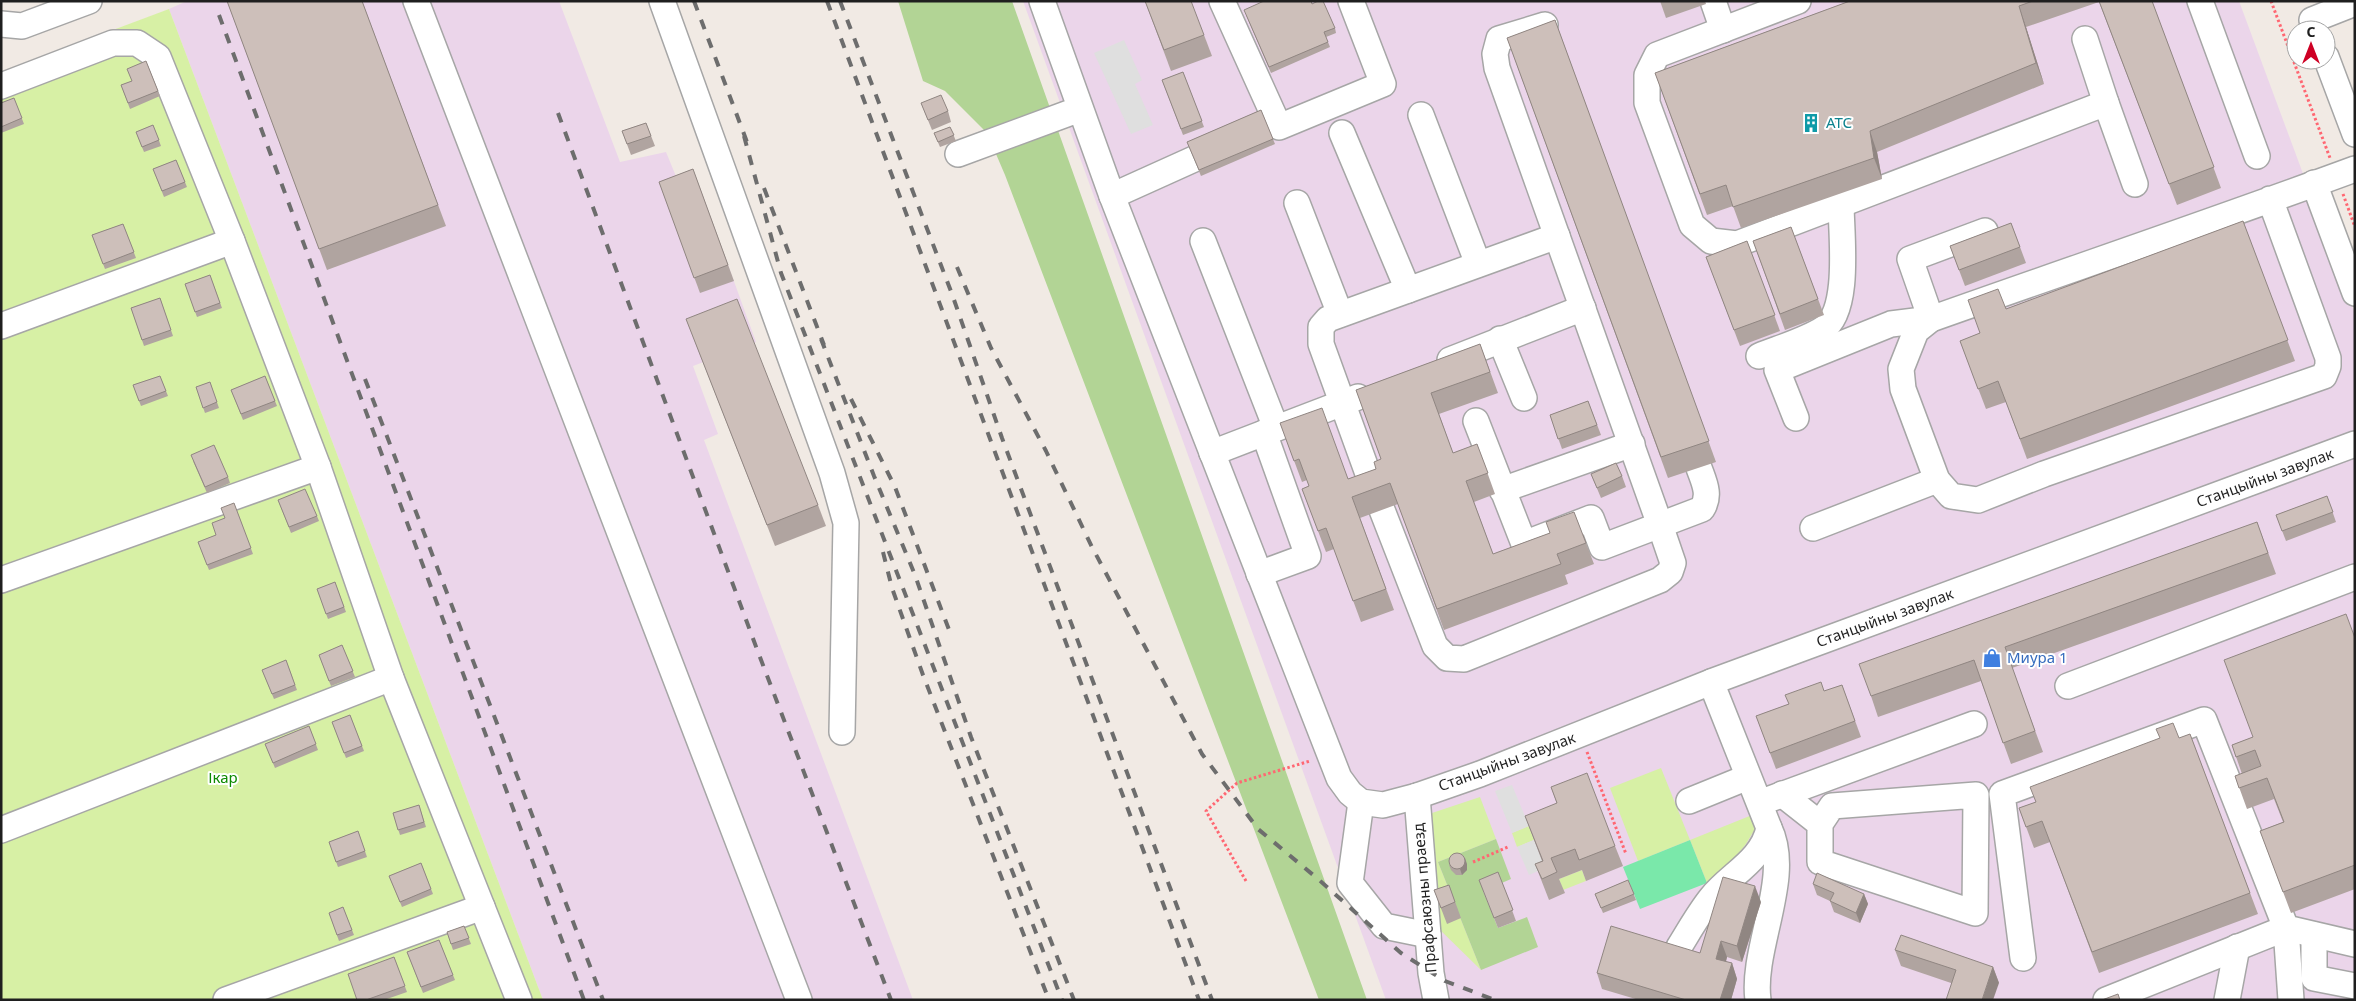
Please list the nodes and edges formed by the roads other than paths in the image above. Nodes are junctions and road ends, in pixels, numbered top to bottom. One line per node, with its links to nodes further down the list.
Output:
1 (50, 1): 13 (street)
2 (89, 1): 13 (street)
3 (416, 1): 90 (street)
4 (662, 1): 69 (street)
5 (1042, 1): 20 (street)
6 (1222, 1): 7 (street)
7 (1352, 1)
8 (1713, 1): 15 (street)
9 (1798, 1): 15 (street)
10 (2200, 1): 25 (street)
11 (2355, 3): 12 (street)
12 (2311, 17)
13 (1, 22)
14 (1545, 25): 34 (street)
15 (1723, 30): 32 (street)
16 (2085, 39): 19 (street)
17 (2331, 70): 23 (street)
18 (1, 86): 35 (street)
19 (2106, 103): 28 (street); 32 (street)
20 (1080, 110): 24 (street); 29 (street)
21 (1422, 115): 37 (street)
22 (1342, 133): 38 (street)
23 (2355, 134)
24 (958, 154)
25 (2257, 156)
26 (1194, 160): 29 (street)
27 (2335, 176): 30 (street); 39 (street)
28 (2135, 184)
29 (1112, 196): 55 (street)
30 (2270, 199): 42 (street); 58 (street)
31 (1297, 203): 41 (street)
32 (1841, 203): 45 (street)
33 (1985, 231): 42 (street)
34 (1557, 236): 37 (street); 40 (street)
35 (232, 241): 43 (street); 56 (street)
36 (1203, 241): 52 (street)
37 (1478, 264): 38 (street)
38 (1408, 290): 41 (street)
39 (2355, 293)
40 (1583, 308): 44 (street); 53 (street)
41 (1340, 314): 49 (street)
42 (1932, 319): 50 (street); 58 (street)
43 (1, 326)
44 (1500, 339): 46 (street); 48 (street)
45 (1759, 356)
46 (1430, 368)
47 (1377, 389): 49 (street)
48 (1524, 398)
49 (1341, 403): 52 (street); 60 (street)
50 (1796, 418)
51 (1476, 421): 59 (street)
52 (1270, 431): 55 (street); 62 (street)
53 (1632, 444): 59 (street); 60 (street)
54 (2355, 444): 66 (street, Станцыйны завулак)
55 (1212, 453): 62 (street)
56 (318, 467): 64 (street); 65 (street)
57 (1699, 468): 60 (street)
58 (1937, 480): 61 (street)
59 (1502, 490): 60 (street)
60 (1660, 525)
61 (1813, 528)
62 (1259, 574): 74 (street)
63 (2355, 577): 67 (street)
64 (1, 580)
65 (391, 678): 78 (street); 79 (street)
66 (1711, 682): 70 (street); 72 (street, Станцыйны завулак)
67 (2068, 686)
68 (1974, 724): 71 (street)
69 (842, 732)
70 (1748, 777): 73 (street); 75 (street)
71 (1782, 794): 75 (street); 76 (street)
72 (1417, 796): 74 (street, Станцыйны завулак); 81 (street, Прафсаюзны праезд)
73 (1689, 800)
74 (1361, 802): 81 (street)
75 (1758, 803): 77 (street)
76 (1820, 824): 76 (street)
77 (1769, 828): 84 (street); 92 (street)
78 (1, 830)
79 (482, 907): 88 (street); 89 (street)
80 (2286, 928): 82 (street); 85 (street); 86 (street); 95 (street)
81 (1428, 935): 91 (street, Прафсаюзны праезд)
82 (2314, 935): 83 (street); 87 (street)
83 (2355, 944)
84 (1678, 947)
85 (2237, 947): 93 (street); 94 (street)
86 (2023, 958)
87 (2355, 986)
88 (226, 1000)
89 (519, 1000)
90 (799, 1000)
91 (1436, 1000)
92 (1758, 1000)
93 (2106, 1000)
94 (2227, 1000)
95 (2291, 1000)

